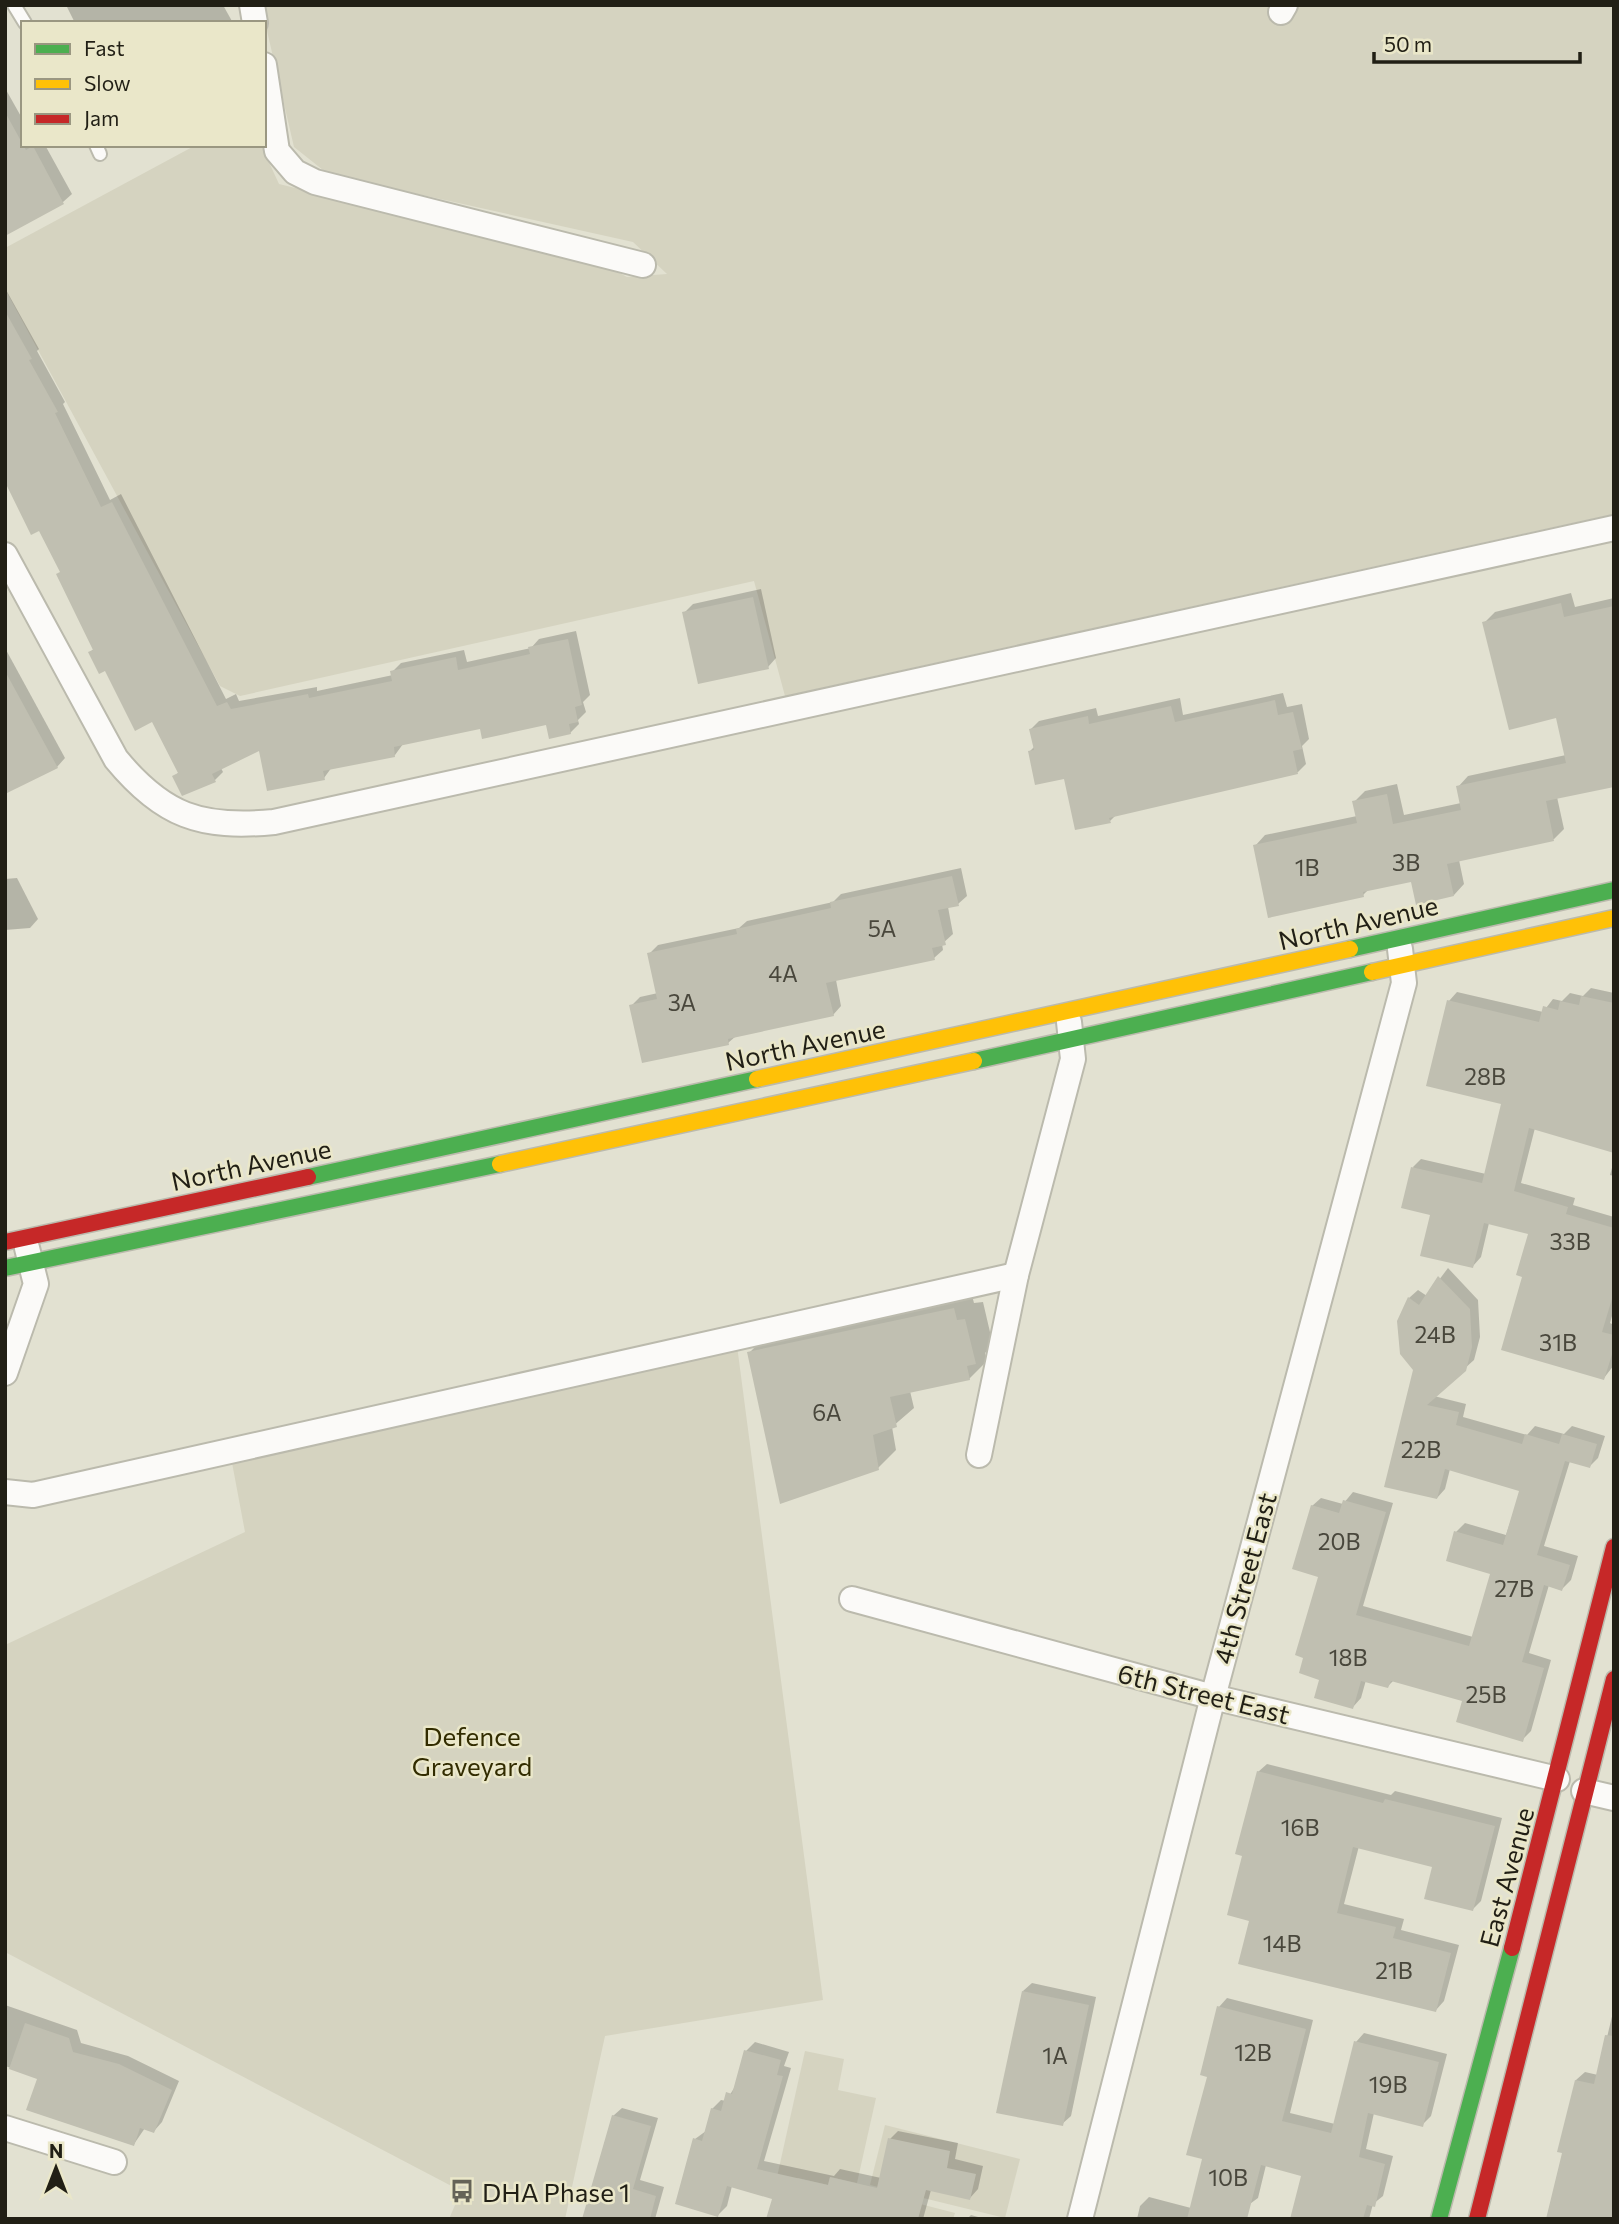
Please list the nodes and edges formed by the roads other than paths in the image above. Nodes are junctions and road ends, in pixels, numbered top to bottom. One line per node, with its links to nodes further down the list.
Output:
1 (15, 5): 2 (lane)
2 (24, 21)
3 (266, 78): 4 (street)
4 (643, 265)
5 (1614, 528): 6 (street)
6 (5, 555)
7 (1614, 890): 9 (street, North Avenue)
8 (1614, 918): 10 (street, North Avenue)
9 (1398, 939): 10 (street, 4th Street East); 11 (street, North Avenue)
10 (1403, 967): 12 (street, North Avenue); 23 (street, 4th Street East)
11 (1068, 1012): 12 (street); 13 (street, North Avenue)
12 (1071, 1039): 14 (street, North Avenue); 16 (street)
13 (15, 1240): 14 (street)
14 (30, 1262): 15 (street, North Avenue); 17 (street)
15 (5, 1268)
16 (1016, 1275): 18 (street); 19 (street)
17 (5, 1373)
18 (979, 1455)
19 (5, 1492)
20 (1614, 1547): 24 (street, East Avenue)
21 (852, 1600): 23 (street, 6th Street East)
22 (1614, 1679): 25 (street, East Avenue)
23 (1213, 1697): 24 (street, 6th Street East); 29 (street, 4th Street East)
24 (1558, 1779): 30 (street, East Avenue)
25 (1584, 1791): 26 (street); 31 (street, East Avenue)
26 (1614, 1798)
27 (5, 2128): 28 (street)
28 (114, 2162)
29 (1080, 2219)
30 (1439, 2219)
31 (1477, 2219)

